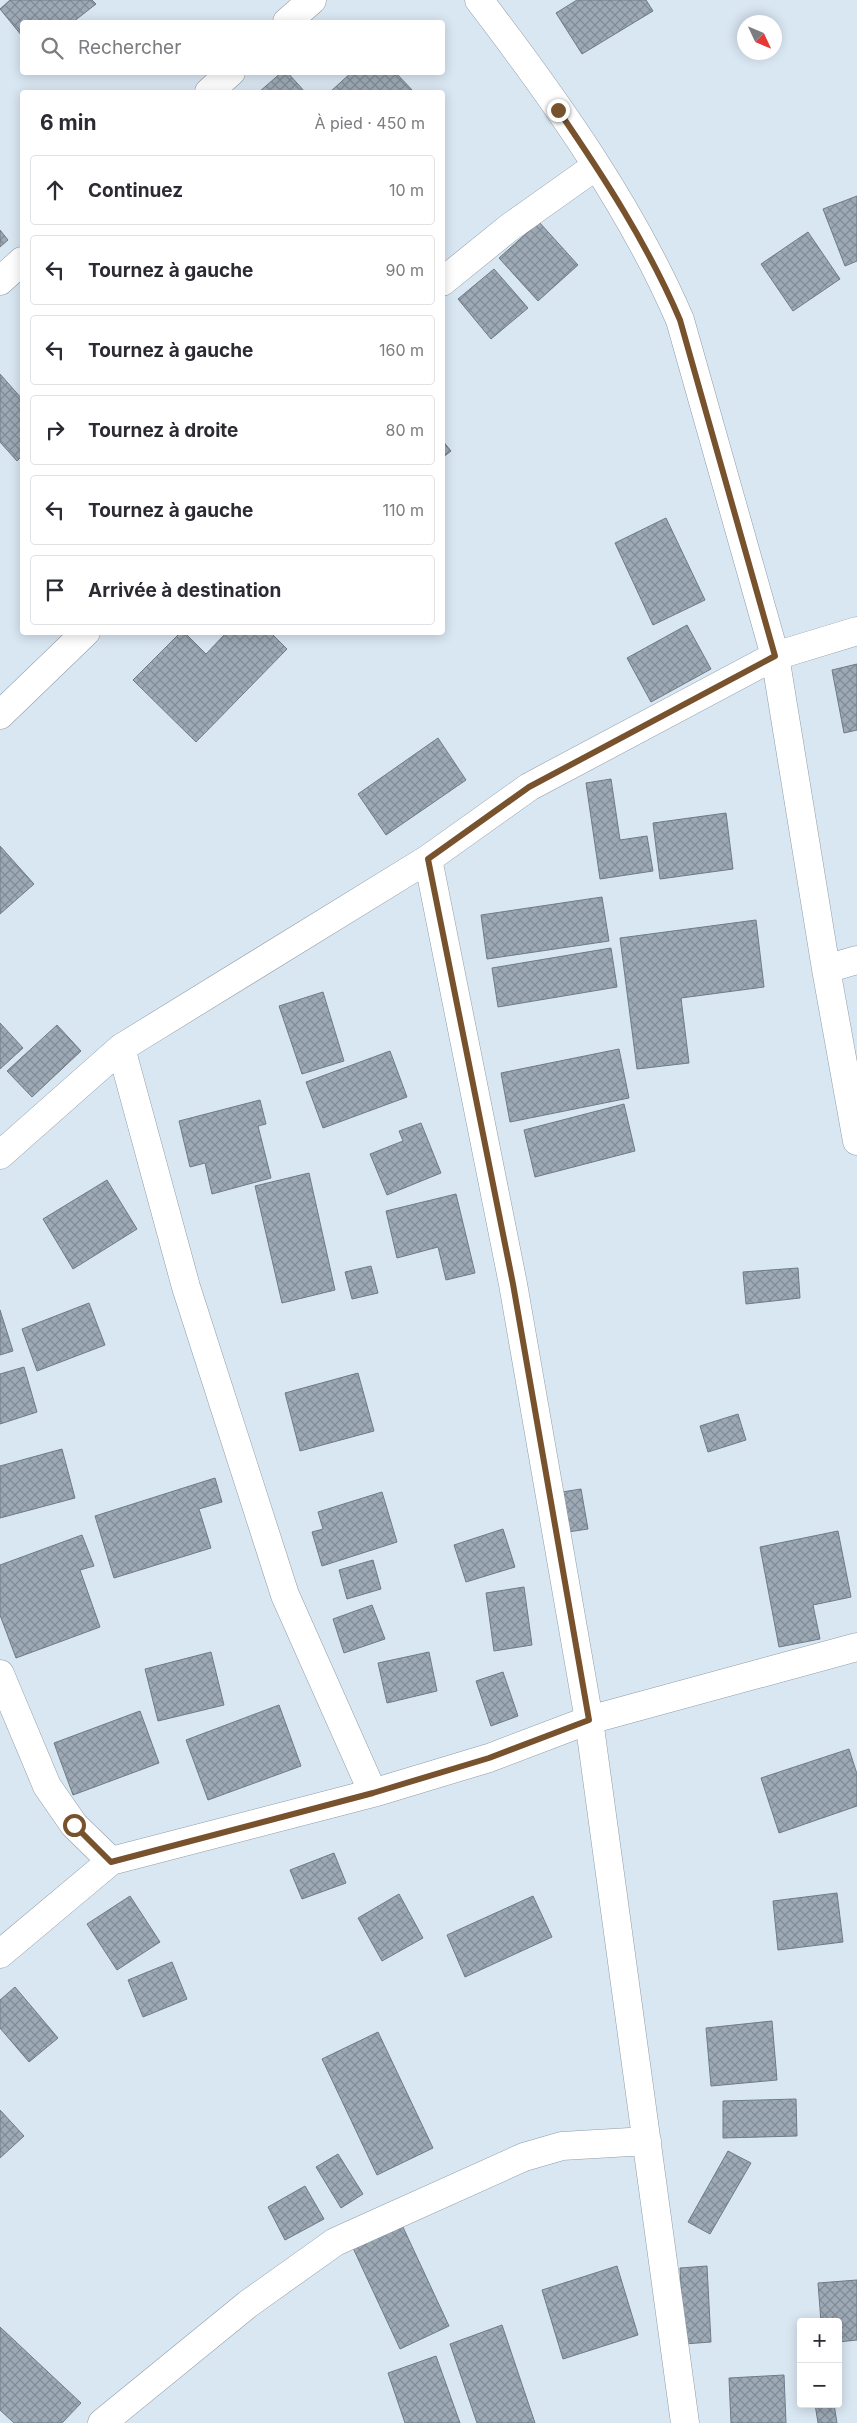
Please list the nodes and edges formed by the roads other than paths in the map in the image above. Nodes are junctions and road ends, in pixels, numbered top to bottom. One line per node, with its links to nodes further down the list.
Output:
1 (312, 0): 3 (street)
2 (479, 0): 6 (street)
3 (289, 20)
4 (228, 75): 5 (street)
5 (211, 90)
6 (596, 166): 8 (street); 12 (street)
7 (20, 263): 9 (street)
8 (445, 280)
9 (0, 281)
10 (857, 631): 12 (street)
11 (83, 635): 13 (street)
12 (775, 656): 14 (street); 16 (street)
13 (0, 715)
14 (428, 859): 17 (street); 22 (street)
15 (857, 960): 16 (street)
16 (826, 969): 18 (street)
17 (121, 1048): 19 (street); 23 (street)
18 (857, 1142)
19 (0, 1155)
20 (857, 1647): 22 (street)
21 (0, 1674): 24 (street)
22 (589, 1720): 23 (street); 26 (street)
23 (373, 1793): 24 (street)
24 (111, 1862): 25 (street)
25 (0, 1954)
26 (647, 2141): 27 (street); 28 (street)
27 (102, 2423)
28 (685, 2423)

